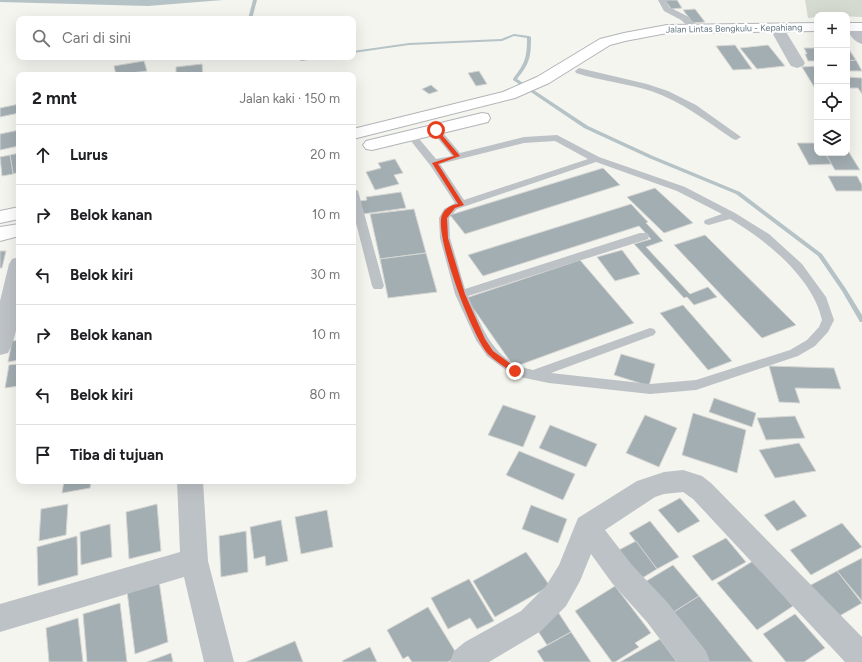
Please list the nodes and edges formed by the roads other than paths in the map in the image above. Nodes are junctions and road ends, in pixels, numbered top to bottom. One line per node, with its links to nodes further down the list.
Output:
1 (662, 0): 5 (lane)
2 (776, 27): 3 (highway, Jalan Lintas Bengkulu - Kepahiang); 5 (highway, Jalan Lintas Bengkulu - Kepahiang); 8 (street)
3 (814, 27)
4 (854, 27): 6 (street)
5 (695, 28): 7 (highway, Jalan Lintas Bengkulu - Kepahiang)
6 (862, 39)
7 (605, 42): 9 (highway, Jalan Lintas Bengkulu - Kepahiang); 10 (highway, Jalan Lintas Bengkulu - Kepahiang)
8 (798, 63)
9 (579, 71): 10 (highway, Jalan Lintas Bengkulu - Kepahiang); 15 (lane)
10 (545, 86): 11 (highway, Jalan Lintas Bengkulu - Kepahiang)
11 (525, 95): 12 (highway, Jalan Lintas Bengkulu - Kepahiang); 13 (highway, Jalan Lintas Bengkulu - Kepahiang)
12 (436, 130): 14 (highway, Jalan Lintas Bengkulu - Kepahiang); 17 (lane)
13 (356, 133)
14 (412, 136): 16 (highway, Jalan Lintas Bengkulu - Kepahiang); 19 (lane)
15 (736, 137)
16 (356, 148)
17 (458, 156): 18 (lane); 19 (lane)
18 (596, 159): 21 (lane); 23 (lane)
19 (434, 163): 21 (lane)
20 (356, 202): 30 (lane)
21 (462, 205): 31 (lane)
22 (16, 214): 24 (highway)
23 (731, 215): 25 (lane); 34 (lane)
24 (0, 217)
25 (709, 222)
26 (16, 231): 27 (highway)
27 (0, 234)
28 (644, 236): 31 (lane)
29 (16, 277): 33 (street)
30 (378, 286)
31 (461, 294): 34 (lane)
32 (650, 332): 34 (lane)
33 (0, 347)
34 (534, 375)
35 (190, 484): 37 (street)
36 (587, 527): 39 (street); 41 (street); 42 (street)
37 (194, 561): 38 (street); 40 (street)
38 (0, 618)
39 (858, 646)
40 (219, 662)
41 (465, 662)
42 (695, 662)

